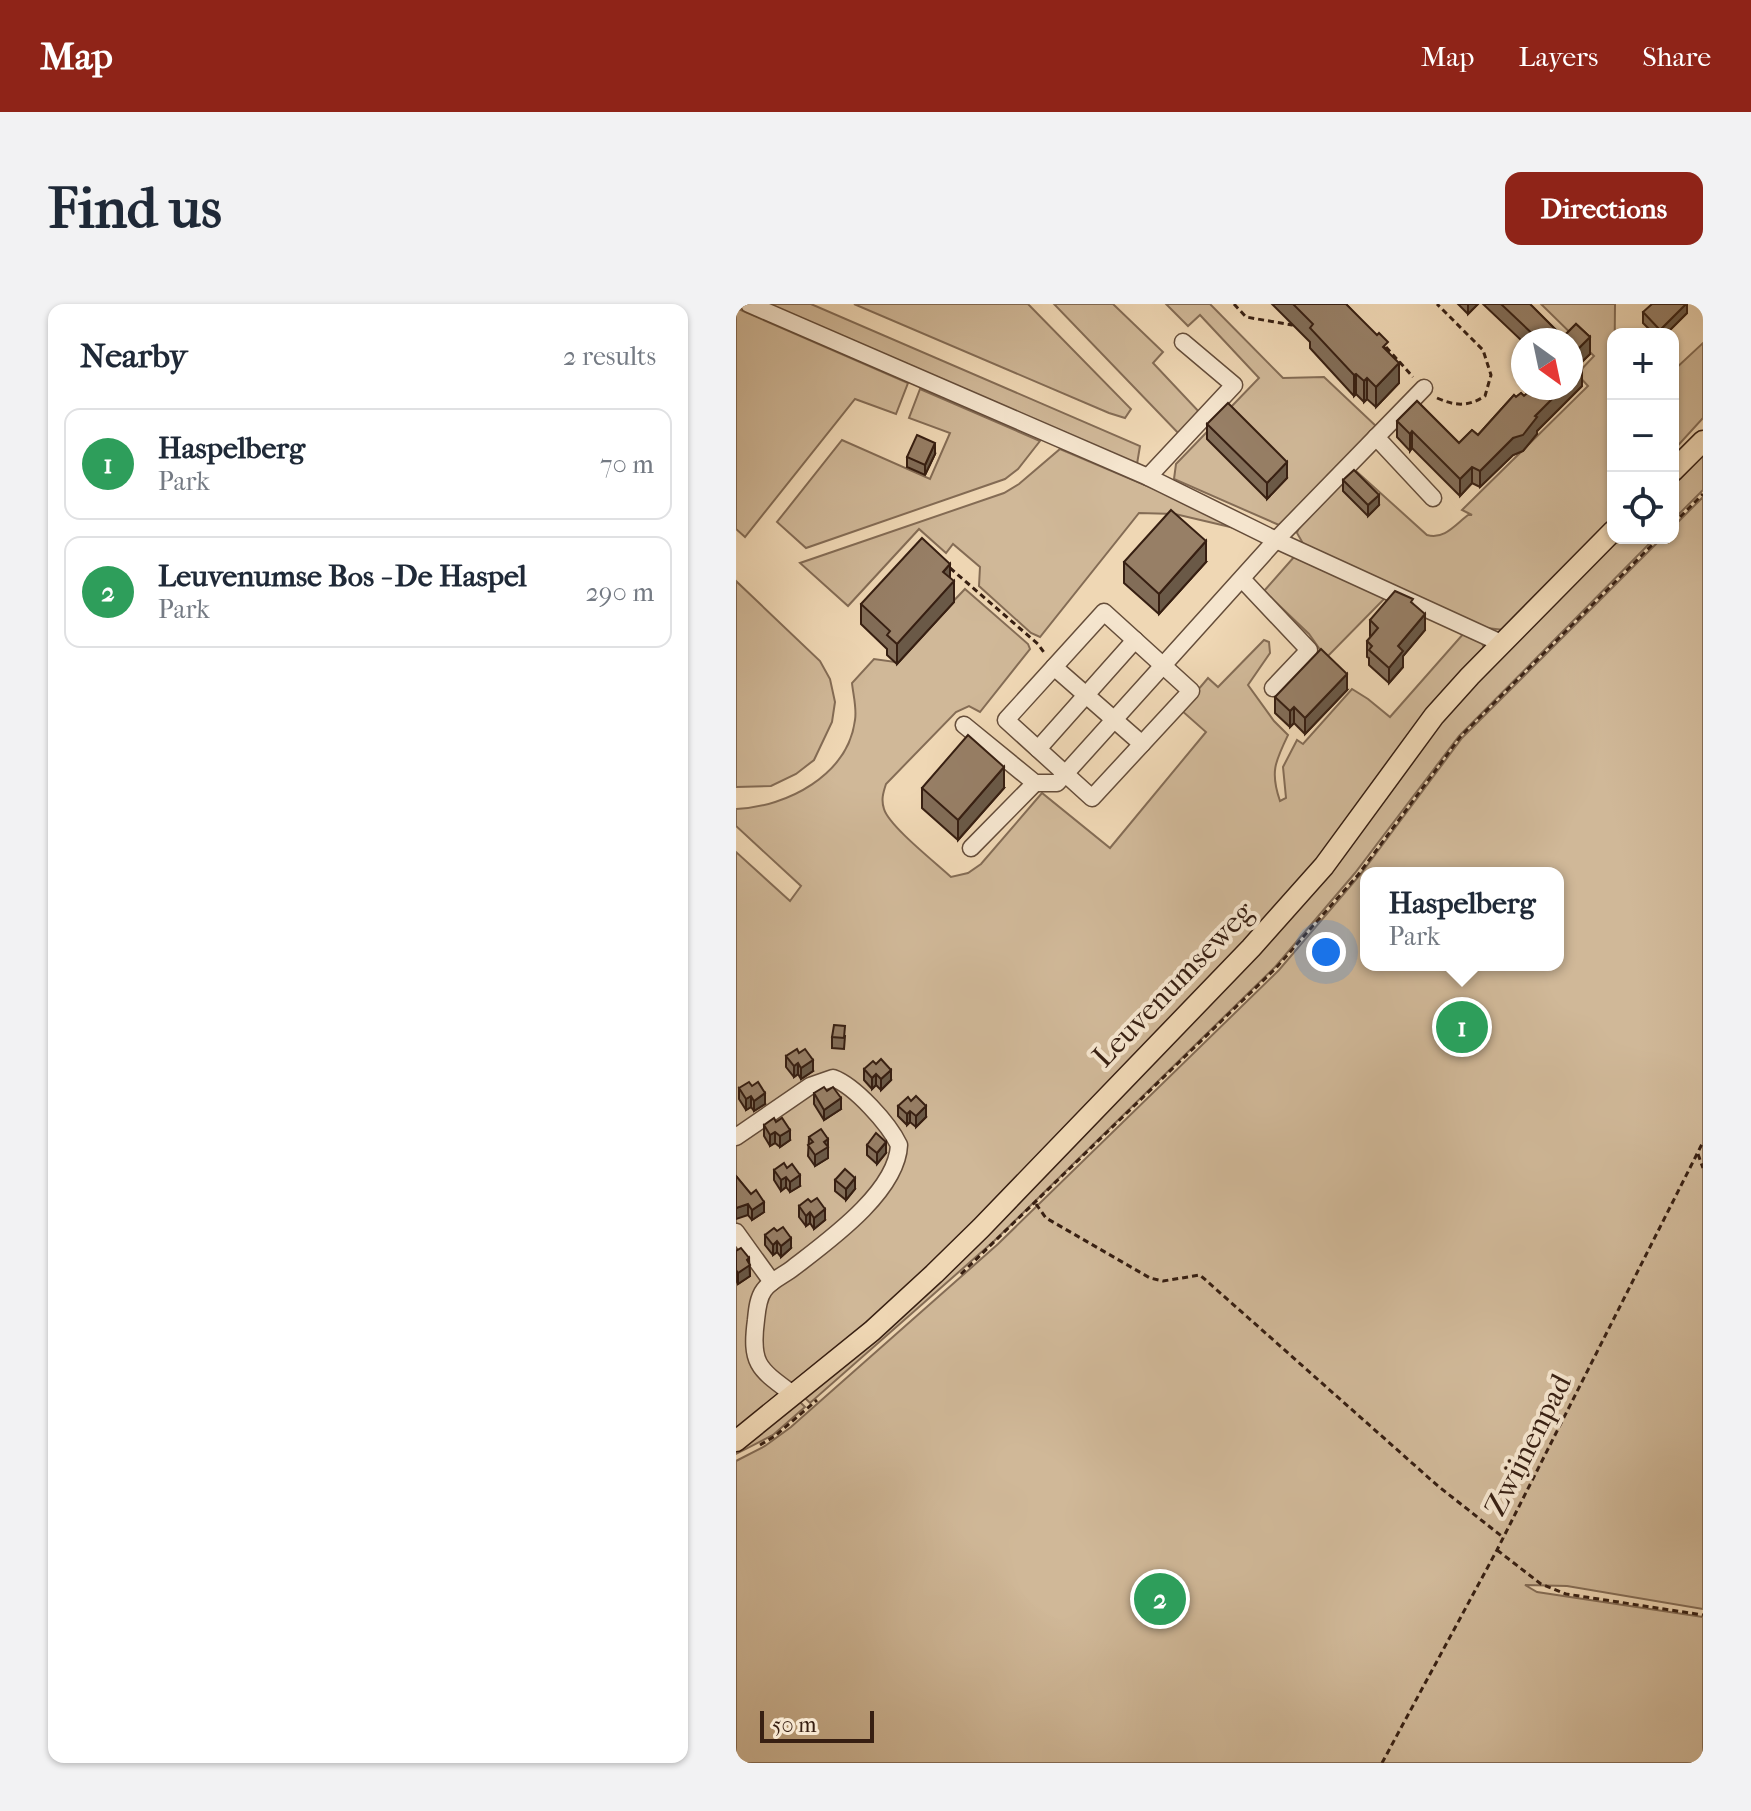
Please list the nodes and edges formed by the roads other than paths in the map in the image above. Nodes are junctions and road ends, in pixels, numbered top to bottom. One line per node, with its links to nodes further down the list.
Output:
1 (749, 304): 7 (lane)
2 (1183, 342): 7 (lane)
3 (1424, 388): 4 (lane)
4 (1376, 437): 8 (lane); 10 (lane)
5 (1703, 441): 6 (main road)
6 (1679, 465)
7 (1148, 477): 10 (lane)
8 (1433, 498)
9 (1607, 537): 13 (main road, Leuvenumseweg)
10 (1276, 540): 11 (lane); 13 (lane)
11 (1242, 579): 14 (lane); 16 (lane)
12 (1135, 640): 14 (lane); 15 (lane); 17 (lane)
13 (1501, 643): 28 (main road, Leuvenumseweg)
14 (1163, 665): 18 (lane); 20 (lane)
15 (1054, 667): 17 (lane); 21 (lane)
16 (1273, 688)
17 (1085, 694): 18 (lane); 21 (lane)
18 (1114, 720): 20 (lane); 22 (lane)
19 (964, 725): 23 (lane)
20 (1142, 744): 22 (lane)
21 (1038, 749): 22 (lane)
22 (1066, 774): 23 (lane)
23 (1035, 783): 24 (lane)
24 (971, 848)
25 (736, 1137): 27 (lane)
26 (736, 1232): 27 (lane)
27 (772, 1282): 28 (lane)
28 (794, 1395): 29 (main road, Leuvenumseweg)
29 (736, 1441)

